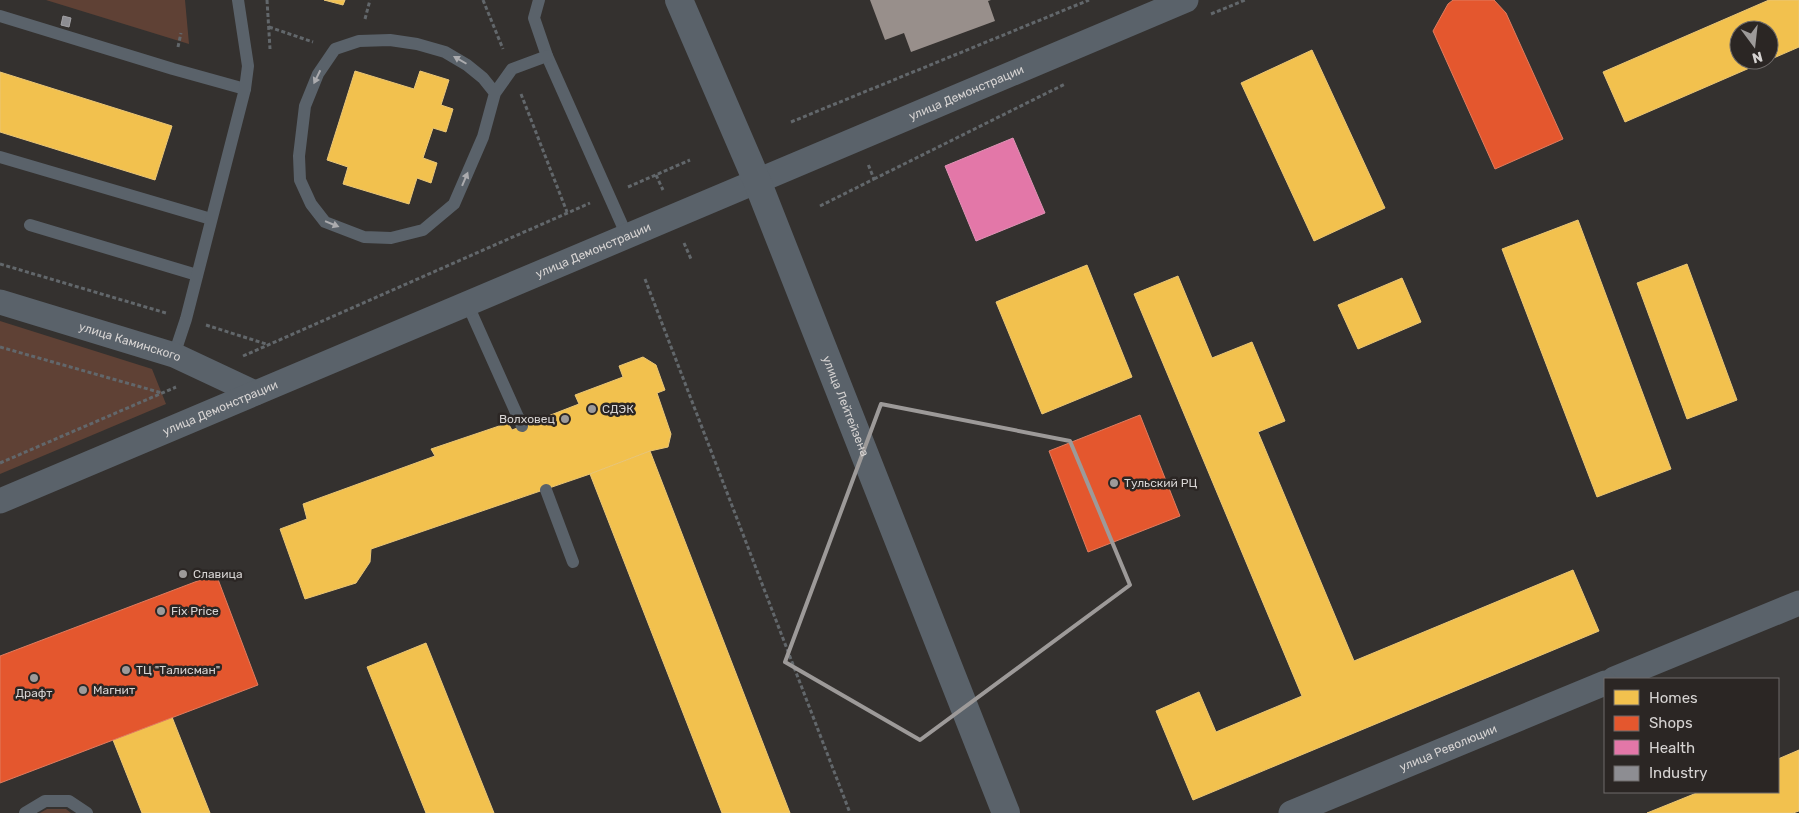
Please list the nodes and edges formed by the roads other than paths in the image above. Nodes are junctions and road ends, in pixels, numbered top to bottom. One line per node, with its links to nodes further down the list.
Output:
1 (238, 0): 7 (lane)
2 (539, 0): 6 (lane)
3 (679, 0): 10 (street, улица Лейтейзена)
4 (1186, 0): 10 (street, улица Демонстрации)
5 (0, 16): 7 (lane)
6 (547, 56): 8 (lane); 13 (lane)
7 (245, 89): 11 (lane)
8 (495, 93): 8 (lane, one-way to 8)
9 (0, 157): 11 (lane)
10 (757, 181): 13 (street, улица Демонстрации); 29 (street, улица Лейтейзена)
11 (211, 219): 14 (lane)
12 (30, 225): 14 (lane)
13 (627, 236): 16 (street, улица Демонстрации)
14 (197, 275): 17 (lane)
15 (0, 302): 17 (street, улица Каминского)
16 (467, 303): 18 (street, улица Демонстрации); 19 (lane)
17 (174, 355): 18 (street, улица Каминского)
18 (256, 393): 21 (street, улица Демонстрации)
19 (522, 426)
20 (546, 490): 22 (lane)
21 (0, 501)
22 (573, 562)
23 (1799, 603): 24 (street)
24 (1616, 678)
25 (1604, 683): 26 (street, улица Революции)
26 (1303, 811)
27 (25, 813): 28 (lane)
28 (87, 813)
29 (1006, 813)

